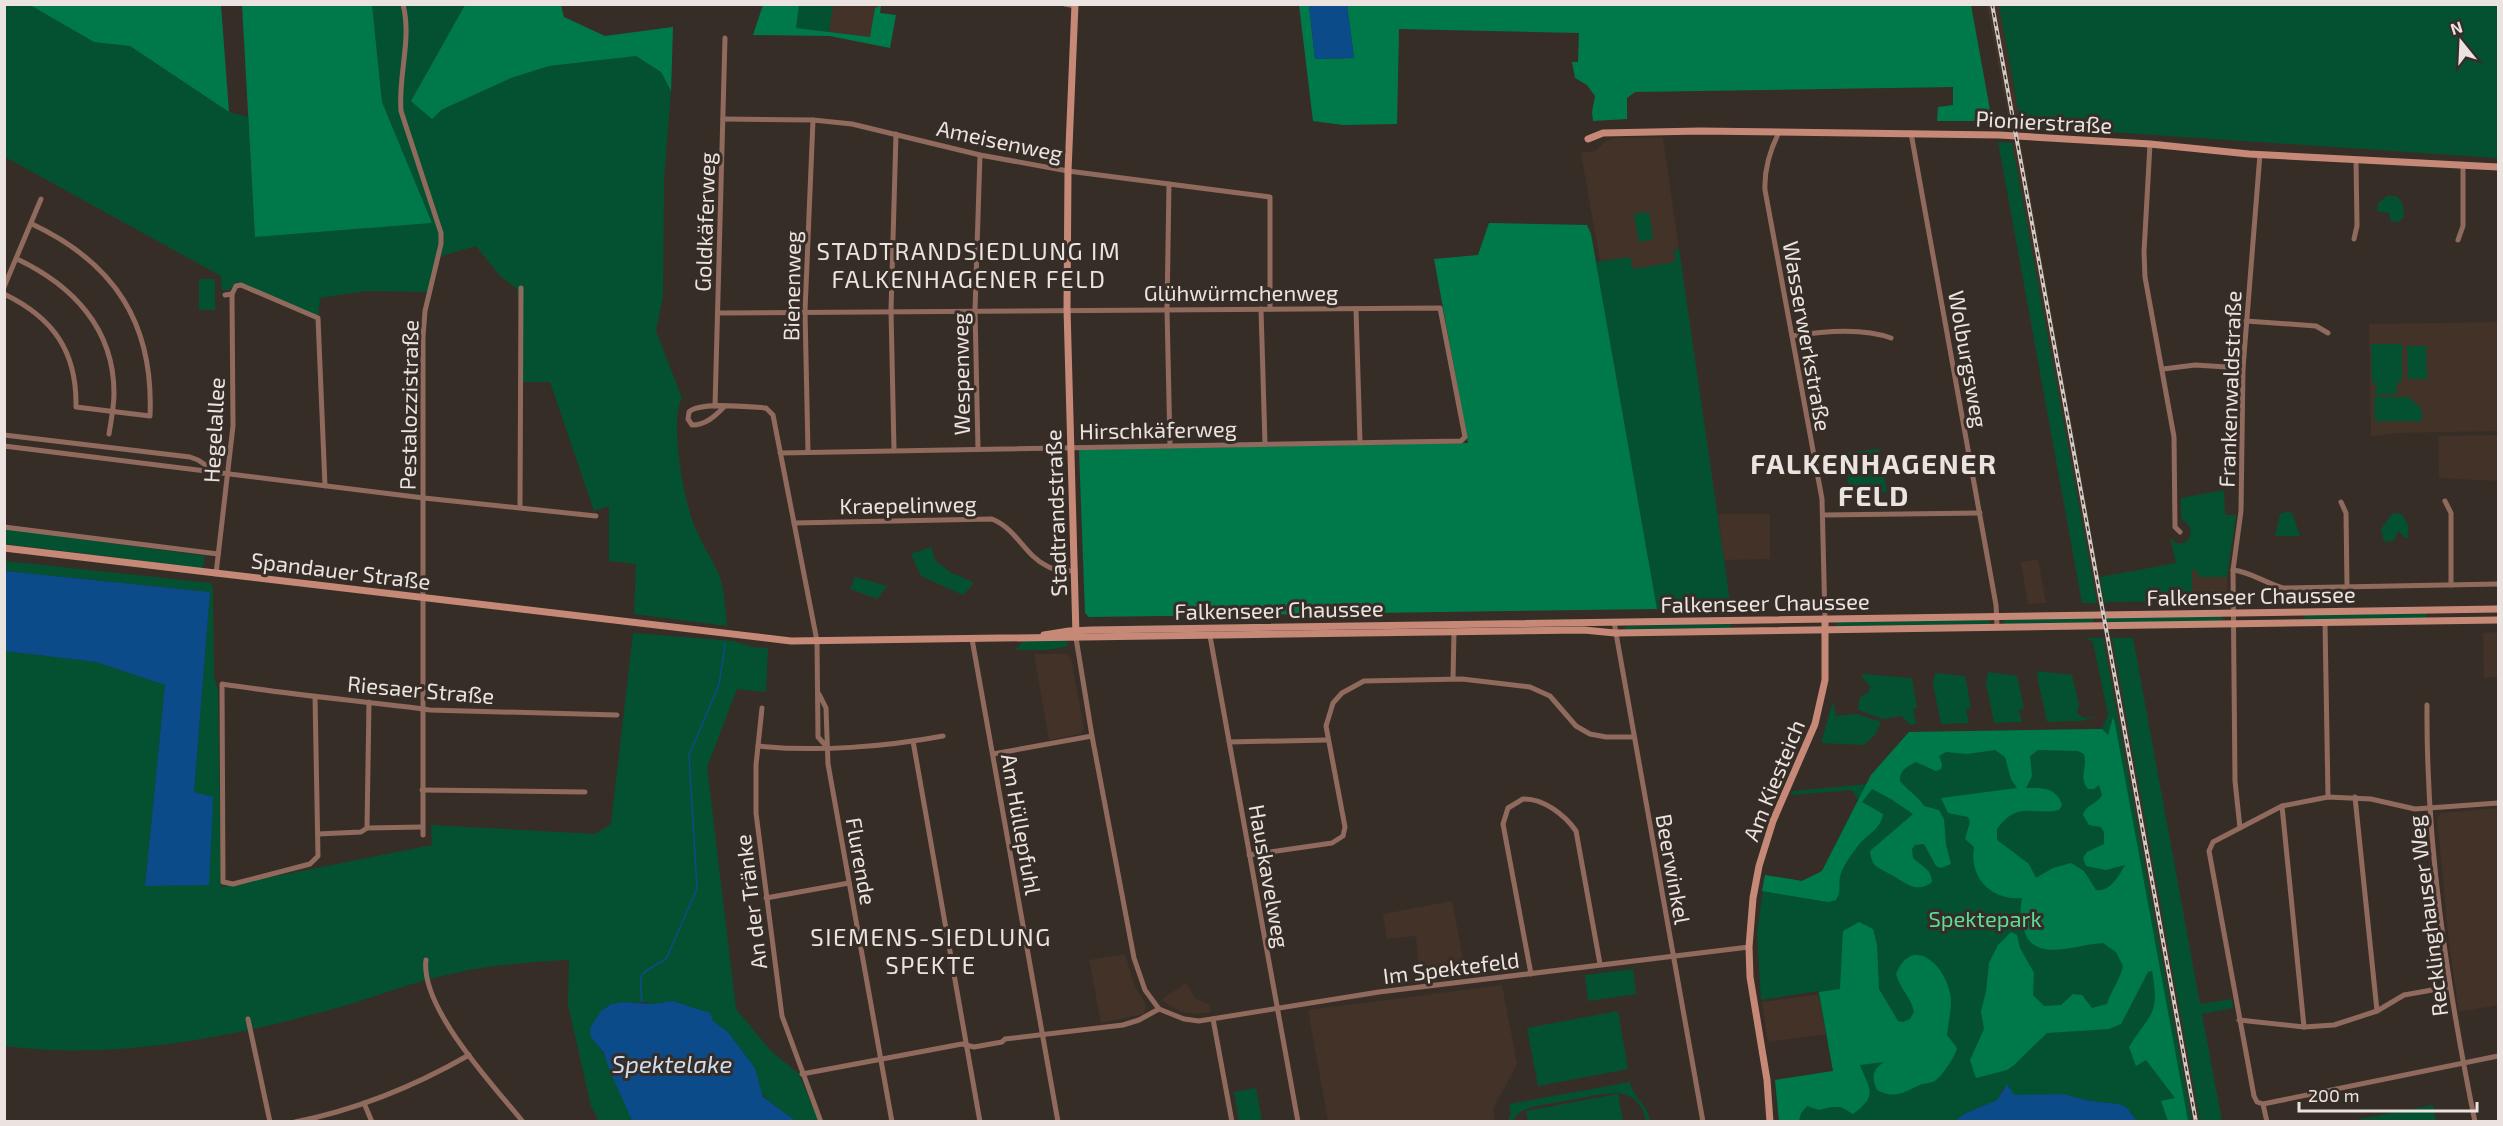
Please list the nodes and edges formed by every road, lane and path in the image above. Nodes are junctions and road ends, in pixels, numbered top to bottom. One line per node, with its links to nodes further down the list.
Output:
1 (403, 4): 60 (street, Pestalozzistraße)
2 (1065, 4): 3 (street)
3 (1075, 5): 17 (main road, Stadtrandstraße)
4 (725, 38): 5 (street, Goldkäferweg)
5 (723, 119): 6 (street, Ameisenweg); 35 (street, Goldkäferweg)
6 (813, 120): 9 (street, Ameisenweg); 34 (street, Bienenweg)
7 (1779, 132): 8 (main road, Pionierstraße); 10 (main road, Pionierstraße); 38 (street, Wasserwerkstraße)
8 (1911, 133): 11 (main road, Pionierstraße); 64 (street, Wolburgsweg)
9 (896, 134): 12 (street, Ameisenweg); 32 (street)
10 (1588, 139)
11 (2150, 144): 13 (main road, Pionierstraße); 41 (street)
12 (980, 154): 17 (street, Ameisenweg); 33 (street, Wespenweg)
13 (2260, 154): 14 (main road, Pionierstraße); 36 (street, Frankenwaldstraße)
14 (2356, 160): 15 (main road, Pionierstraße); 21 (street)
15 (2463, 165): 16 (main road, Pionierstraße); 22 (street)
16 (2499, 167)
17 (1068, 171): 18 (street, Ameisenweg); 27 (main road, Stadtrandstraße)
18 (1169, 184): 28 (street); 30 (street, Ameisenweg)
19 (42, 199): 20 (street)
20 (32, 224): 23 (street); 44 (street)
21 (2354, 239)
22 (2458, 240)
23 (17, 259): 24 (street); 44 (street)
24 (4, 287)
25 (521, 288): 63 (street)
26 (4, 294): 44 (street)
27 (1067, 309): 28 (street, Glühwürmchenweg); 33 (street, Glühwürmchenweg); 52 (main road, Stadtrandstraße)
28 (1167, 309): 29 (street, Glühwürmchenweg); 51 (street)
29 (1261, 309): 30 (street, Glühwürmchenweg); 49 (street)
30 (1270, 309): 31 (street, Glühwürmchenweg)
31 (1356, 309): 47 (street, Glühwürmchenweg); 48 (street)
32 (891, 310): 33 (street, Glühwürmchenweg); 34 (street, Glühwürmchenweg); 54 (street)
33 (975, 310): 53 (street, Wespenweg)
34 (805, 311): 35 (street, Glühwürmchenweg); 55 (street, Bienenweg)
35 (718, 313): 42 (street, Goldkäferweg)
36 (2246, 321): 37 (street); 40 (street, Frankenwaldstraße)
37 (2328, 333)
38 (1792, 336): 39 (street); 65 (street, Wasserwerkstraße)
39 (1891, 338)
40 (2243, 368): 41 (street); 72 (street, Frankenwaldstraße)
41 (2163, 369): 69 (street)
42 (715, 406): 43 (street); 43 (street)
43 (724, 407): 56 (street, Flurende)
44 (112, 411): 45 (street)
45 (109, 434)
46 (4, 435): 57 (street)
47 (1464, 440): 48 (street, Hirschkäferweg)
48 (1360, 442): 49 (street, Hirschkäferweg)
49 (1265, 444): 51 (street, Hirschkäferweg)
50 (4, 446): 57 (street)
51 (1170, 446): 52 (street, Hirschkäferweg)
52 (1071, 447): 53 (street, Hirschkäferweg); 73 (main road, Stadtrandstraße)
53 (978, 449): 54 (street, Hirschkäferweg)
54 (894, 450): 55 (street, Hirschkäferweg)
55 (808, 452): 56 (street, Hirschkäferweg)
56 (780, 453): 67 (street, Flurende)
57 (214, 471): 58 (street)
58 (228, 473): 59 (street); 59 (street, Hegelallee); 71 (street, Hegelallee)
59 (325, 486): 60 (street)
60 (424, 498): 63 (street); 78 (street, Pestalozzistraße)
61 (2445, 501): 76 (street)
62 (2341, 502): 77 (street)
63 (520, 507): 66 (street)
64 (1980, 513): 65 (street); 81 (street, Wolburgsweg)
65 (1824, 515): 82 (street, Wasserwerkstraße)
66 (596, 516)
67 (794, 523): 73 (street, Kraepelinweg); 95 (street, Flurende)
68 (4, 527): 71 (street, Spandauer Straße)
69 (2180, 532)
70 (4, 548): 74 (main road, Spandauer Straße)
71 (218, 554): 74 (street, Hegelallee)
72 (2233, 570): 77 (street); 80 (street, Frankenwaldstraße)
73 (1075, 571): 93 (main road, Stadtrandstraße)
74 (216, 574): 78 (main road, Spandauer Straße)
75 (2499, 584): 76 (street)
76 (2451, 585): 77 (street)
77 (2347, 586)
78 (424, 598): 89 (main road, Spandauer Straße); 102 (street, Pestalozzistraße)
79 (2499, 609): 80 (main road, Falkenseer Chaussee)
80 (2232, 613): 81 (main road, Falkenseer Chaussee); 86 (street, Frankenwaldstraße)
81 (1997, 616): 82 (main road, Falkenseer Chaussee); 87 (street, Wolburgsweg)
82 (1825, 619): 84 (main road, Falkenseer Chaussee); 90 (main road, Am Kiesteich)
83 (2499, 620): 85 (main road, Falkenseer Chaussee)
84 (1614, 622): 88 (main road, Falkenseer Chaussee); 92 (street, Beerwinkel)
85 (2325, 622): 86 (main road, Falkenseer Chaussee); 115 (street)
86 (2233, 624): 87 (main road, Falkenseer Chaussee); 122 (street, Frankenwaldstraße)
87 (1997, 627): 90 (main road, Falkenseer Chaussee)
88 (1454, 628): 91 (main road, Falkenseer Chaussee); 92 (main road, Falkenseer Chaussee); 96 (street)
89 (674, 629): 95 (main road, Falkenseer Chaussee)
90 (1826, 630): 92 (main road, Falkenseer Chaussee); 128 (main road, Am Kiesteich)
91 (1210, 632): 93 (main road, Falkenseer Chaussee); 109 (street, Hauskavelweg)
92 (1615, 633): 106 (street, Beerwinkel)
93 (1076, 634): 94 (main road, Falkenseer Chaussee); 105 (street, Stadtrandstraße)
94 (972, 639): 95 (main road, Falkenseer Chaussee); 112 (street, Am Hüllepfuhl)
95 (817, 642): 97 (street, Flurende)
96 (1453, 679): 106 (street); 107 (street)
97 (819, 694): 111 (street, Flurende); 111 (street, Flurende)
98 (315, 696): 99 (street, Riesaer Straße); 123 (street); 123 (street, Riesaer Straße)
99 (369, 702): 102 (street, Riesaer Straße); 121 (street)
100 (2427, 705): 119 (street, Recklinghauser Weg)
101 (762, 708): 110 (street, An der Tränke)
102 (423, 709): 103 (street, Riesaer Straße); 113 (street, Pestalozzistraße)
103 (617, 715)
104 (944, 736): 108 (street)
105 (1092, 736): 112 (street); 135 (street, Stadtrandstraße)
106 (1633, 737): 129 (street, Beerwinkel)
107 (1327, 740): 109 (street); 125 (street)
108 (914, 741): 111 (street); 142 (street)
109 (1229, 742): 125 (street, Hauskavelweg)
110 (758, 746): 111 (street); 127 (street, An der Tränke)
111 (827, 747): 126 (street, Flurende)
112 (993, 754): 141 (street, Am Hüllepfuhl)
113 (422, 790): 114 (street); 120 (street, Pestalozzistraße)
114 (585, 792)
115 (2328, 797): 116 (street); 118 (street)
116 (2355, 797): 119 (street); 136 (street)
117 (2499, 803): 119 (street)
118 (2282, 806): 122 (street); 140 (street)
119 (2430, 808): 133 (street, Recklinghauser Weg)
120 (422, 827): 121 (street); 124 (street, Pestalozzistraße)
121 (367, 828): 123 (street)
122 (2240, 828): 139 (street)
123 (318, 834)
124 (423, 835)
125 (1249, 855): 134 (street, Hauskavelweg)
126 (849, 883): 127 (street); 145 (street, Flurende)
127 (766, 898): 147 (street, An der Tränke)
128 (1749, 947): 129 (street, Im Spektefeld); 161 (main road, Am Kiesteich)
129 (1673, 956): 131 (street, Im Spektefeld); 160 (street, Beerwinkel)
130 (426, 960): 143 (street)
131 (1600, 964): 132 (street, Im Spektefeld); 132 (street)
132 (1531, 974): 134 (street, Im Spektefeld)
133 (2449, 987): 136 (street); 146 (street, Recklinghauser Weg)
134 (1278, 1007): 138 (street, Im Spektefeld); 159 (street, Hauskavelweg)
135 (1159, 1009): 138 (street, Im Spektefeld); 141 (street)
136 (2377, 1011): 140 (street)
137 (248, 1019): 150 (street)
138 (1213, 1019): 158 (street)
139 (2239, 1020): 140 (street); 149 (street)
140 (2304, 1028)
141 (1042, 1034): 142 (street); 157 (street, Am Hüllepfuhl)
142 (968, 1046): 145 (street); 156 (street)
143 (469, 1054): 148 (street); 153 (street)
144 (2499, 1056): 146 (street)
145 (881, 1059): 147 (street); 155 (street, Flurende)
146 (2463, 1064): 149 (street); 163 (street, Recklinghauser Weg)
147 (802, 1074): 154 (street, An der Tränke)
148 (364, 1103): 151 (street); 152 (street)
149 (2263, 1104): 162 (street)
150 (270, 1122)
151 (295, 1122)
152 (372, 1122)
153 (523, 1122)
154 (821, 1122)
155 (892, 1122)
156 (980, 1122)
157 (1058, 1122)
158 (1232, 1122)
159 (1298, 1122)
160 (1703, 1122)
161 (1770, 1122)
162 (2267, 1122)
163 (2475, 1122)

